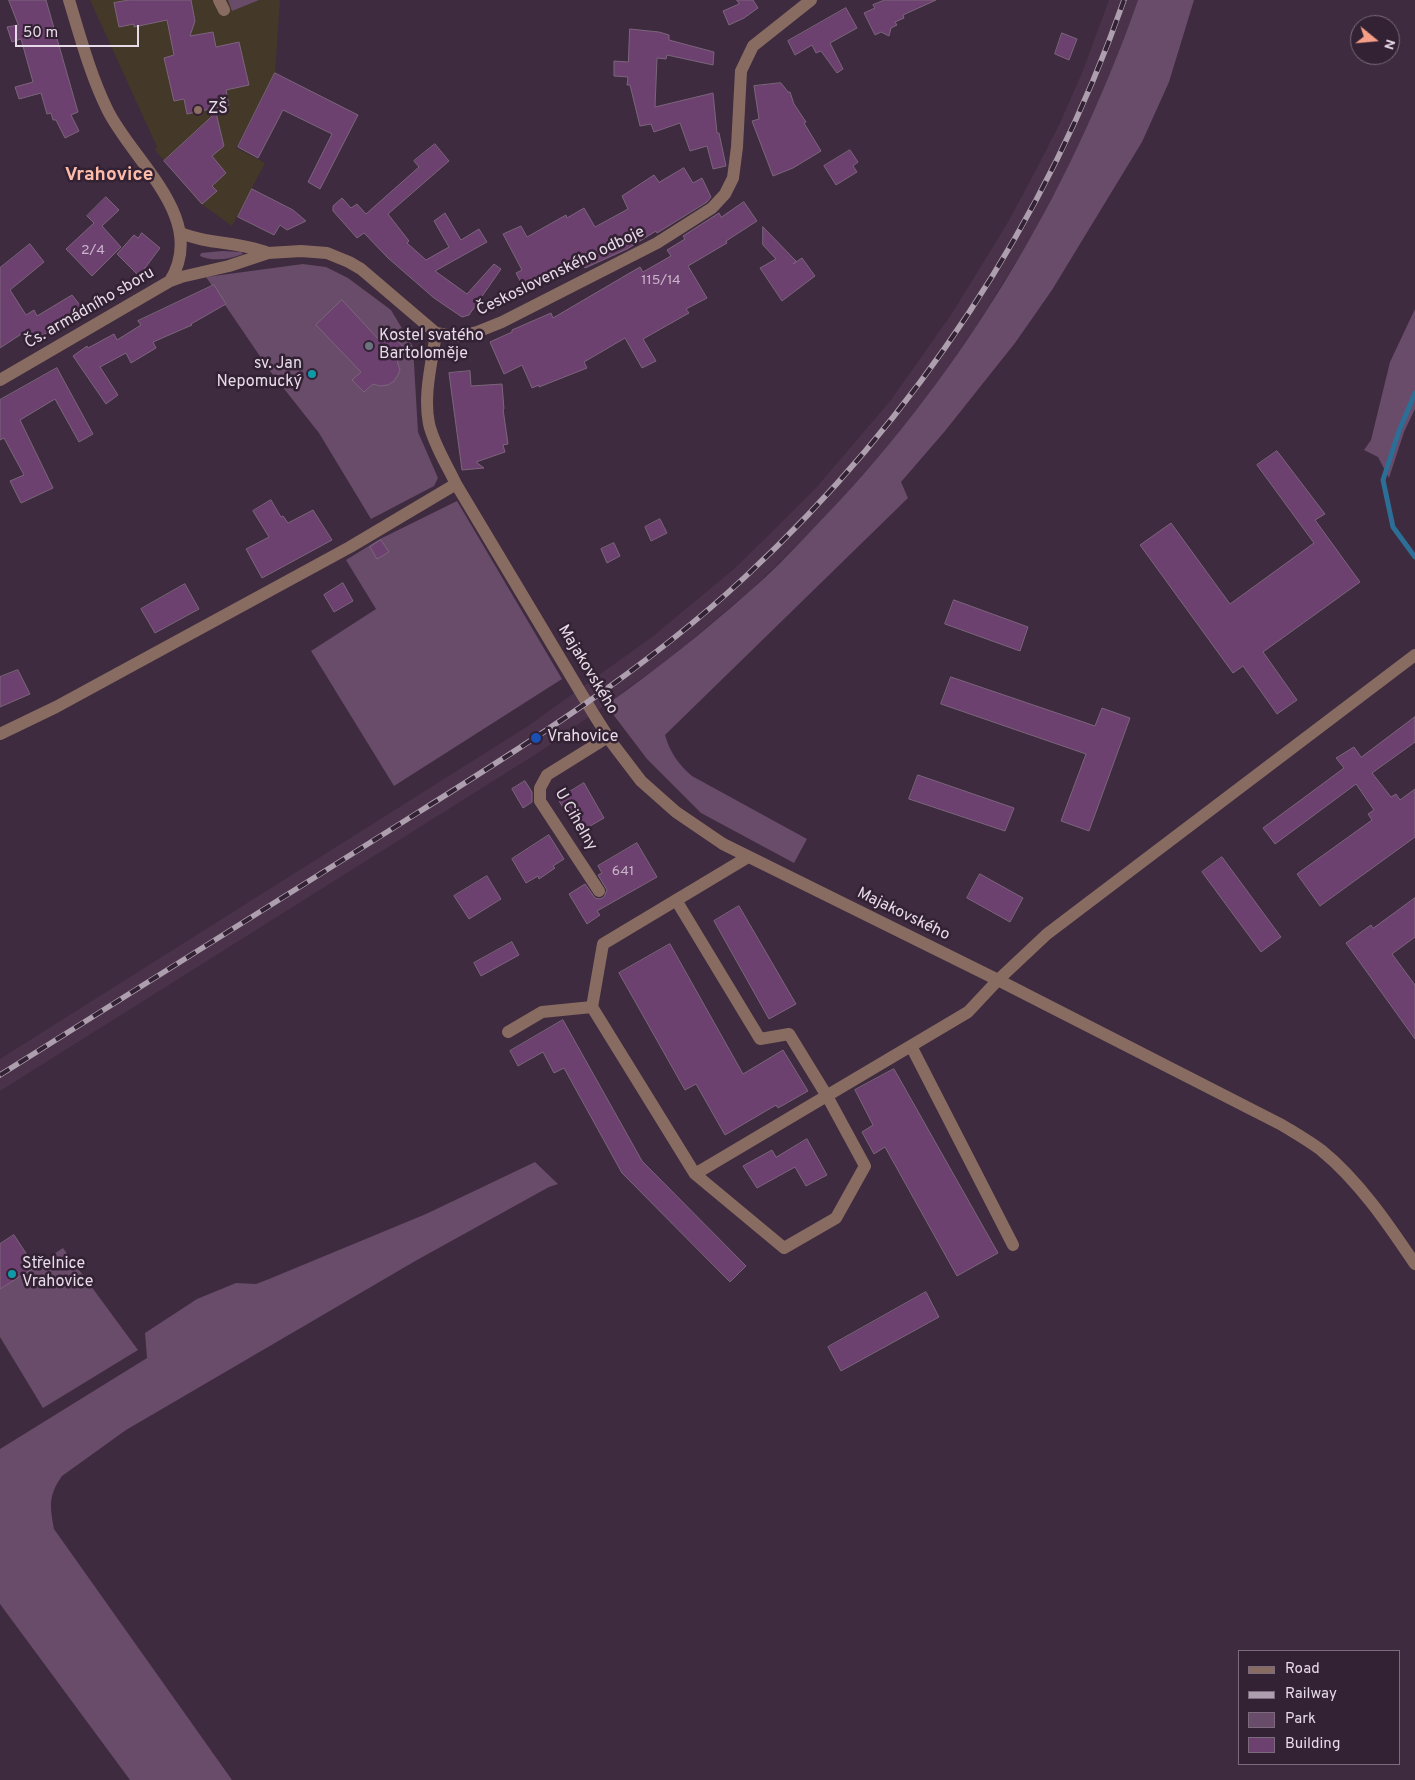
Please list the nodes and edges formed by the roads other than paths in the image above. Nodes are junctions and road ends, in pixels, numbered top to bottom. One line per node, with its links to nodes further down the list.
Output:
1 (69, 0): 3 (street)
2 (811, 0): 6 (street, Československého odboje)
3 (181, 233): 4 (street); 5 (street)
4 (268, 253): 5 (street); 6 (street)
5 (170, 281): 7 (street, Čs. armádního sboru)
6 (436, 333): 8 (street, Majakovského)
7 (0, 380)
8 (456, 484): 10 (street); 11 (street, Majakovského)
9 (1415, 656): 15 (street)
10 (0, 734)
11 (608, 737): 12 (street, Majakovského); 13 (street, U Cihelny)
12 (748, 857): 14 (street); 15 (street, Majakovského)
13 (598, 891)
14 (676, 900): 16 (street); 19 (street)
15 (998, 980): 18 (street); 22 (street, Majakovského)
16 (592, 1007): 17 (street); 20 (street)
17 (508, 1032)
18 (911, 1046): 19 (street); 21 (street)
19 (827, 1096): 20 (street); 20 (street)
20 (695, 1174)
21 (1013, 1245)
22 (1415, 1264)

